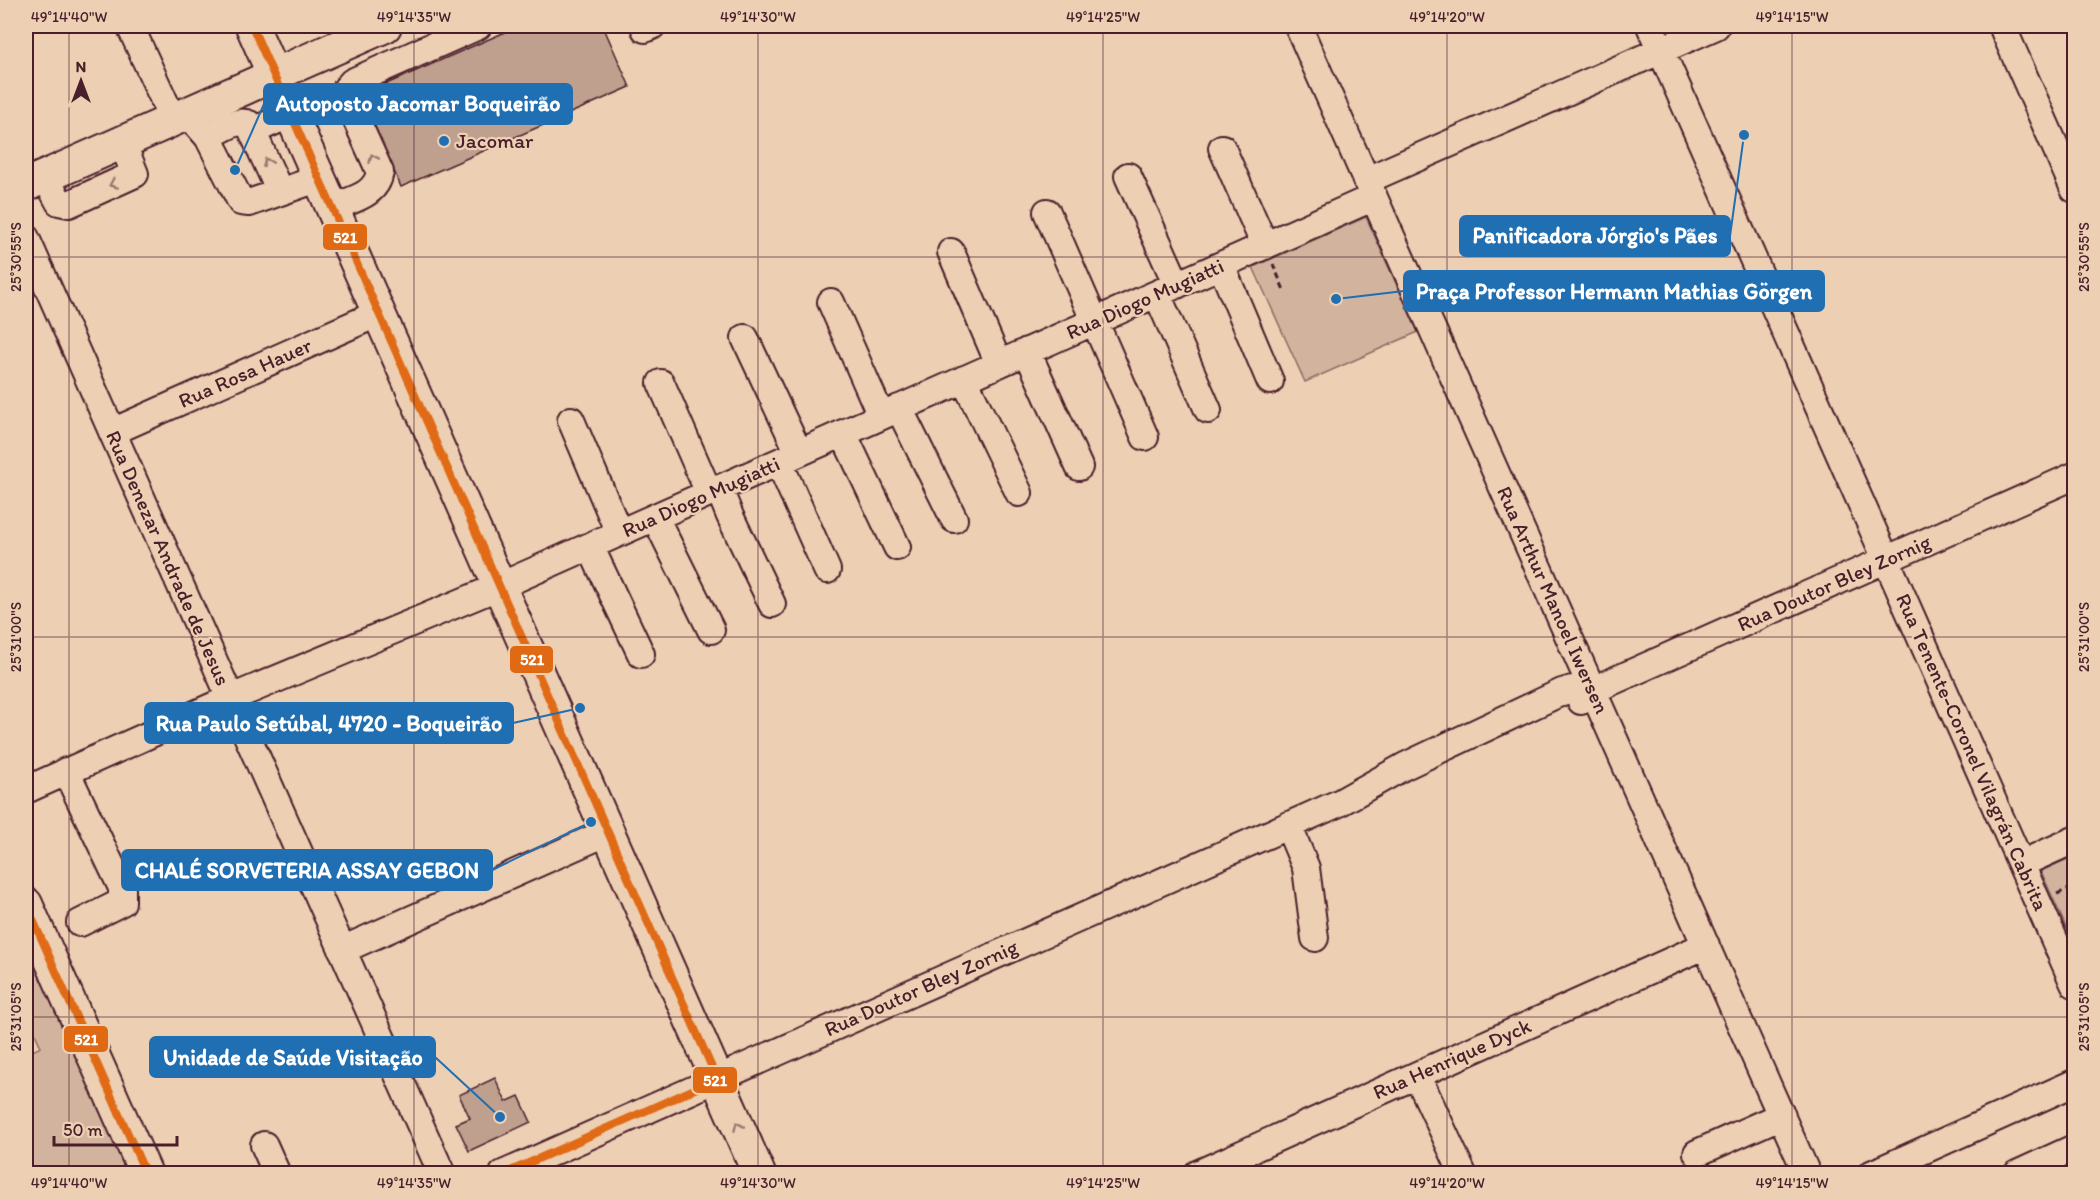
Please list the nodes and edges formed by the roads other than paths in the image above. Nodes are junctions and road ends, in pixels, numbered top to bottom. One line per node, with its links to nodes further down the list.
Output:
1 (130, 26): 12 (street)
2 (252, 26): 10 (main road)
3 (385, 26): 10 (main road)
4 (478, 26): 22 (street, one-way to 4)
5 (1298, 26): 19 (street, Rua Arthur Manoel Iwersen)
6 (1650, 26): 9 (street, Rua Tenente-Coronel Vilagrán Cabrita)
7 (1716, 26): 9 (street, Rua Diogo Mugiatti)
8 (2002, 26): 20 (street)
9 (1661, 50): 19 (street, Rua Diogo Mugiatti); 54 (street, Rua Tenente-Coronel Vilagrán Cabrita)
10 (273, 75): 11 (main road); 12 (main road)
11 (291, 114): 13 (street); 17 (main road)
12 (180, 117): 14 (street); 18 (main road)
13 (253, 131): 14 (street); 21 (street, one-way to 13)
14 (208, 137): 21 (street)
15 (1222, 148): 25 (street)
16 (1128, 176): 28 (street)
17 (320, 178): 21 (street); 22 (main road)
18 (35, 181)
19 (1370, 188): 25 (street, Rua Diogo Mugiatti); 60 (street, Rua Arthur Manoel Iwersen)
20 (2074, 189)
21 (280, 192)
22 (332, 208): 30 (main road)
23 (1047, 212): 31 (street)
24 (26, 238): 41 (street, Rua Denezar Andrade de Jesus)
25 (1265, 246): 27 (street, Rua Diogo Mugiatti)
26 (951, 252): 34 (street)
27 (1221, 265): 28 (street, Rua Diogo Mugiatti); 36 (street)
28 (1167, 289): 31 (street, Rua Diogo Mugiatti); 38 (street)
29 (831, 302): 39 (street)
30 (379, 313): 41 (street, Rua Rosa Hauer); 56 (main road)
31 (1095, 321): 33 (street, Rua Diogo Mugiatti); 43 (street)
32 (745, 338): 44 (street)
33 (1027, 351): 34 (street, Rua Diogo Mugiatti); 45 (street)
34 (999, 364): 35 (street, Rua Diogo Mugiatti)
35 (964, 380): 39 (street, Rua Diogo Mugiatti); 48 (street)
36 (1270, 381)
37 (661, 383): 47 (street)
38 (1208, 410)
39 (890, 412): 42 (street, Rua Diogo Mugiatti); 50 (street)
40 (571, 420): 51 (street)
41 (112, 432): 61 (street, Rua Denezar Andrade de Jesus)
42 (843, 433): 44 (street, Rua Diogo Mugiatti); 53 (street)
43 (1145, 437)
44 (789, 458): 47 (street, Rua Diogo Mugiatti); 55 (street)
45 (1079, 467)
46 (2074, 476): 54 (street, Rua Doutor Bley Zornig)
47 (714, 491): 49 (street, Rua Diogo Mugiatti); 57 (street)
48 (1019, 494)
49 (655, 517): 51 (street, Rua Diogo Mugiatti); 58 (street)
50 (954, 519)
51 (619, 533): 52 (street, Rua Diogo Mugiatti)
52 (590, 546): 56 (street, Rua Diogo Mugiatti); 59 (street)
53 (897, 547)
54 (1887, 560): 60 (street, Rua Doutor Bley Zornig); 67 (street, Rua Tenente-Coronel Vilagrán Cabrita)
55 (827, 570)
56 (500, 586): 61 (street, Rua Diogo Mugiatti); 65 (main road)
57 (772, 604)
58 (711, 630)
59 (641, 654)
60 (1593, 690): 64 (street, Rua Doutor Bley Zornig); 71 (street, Rua Arthur Manoel Iwersen)
61 (231, 698): 62 (street, Rua Diogo Mugiatti); 72 (street, Rua Denezar Andrade de Jesus)
62 (66, 771): 63 (street, Rua Diogo Mugiatti); 69 (street)
63 (26, 790)
64 (1288, 825): 70 (street); 75 (street, Rua Doutor Bley Zornig)
65 (608, 832): 72 (street); 75 (main road)
66 (2074, 840): 67 (street)
67 (2021, 864): 73 (street, Rua Tenente-Coronel Vilagrán Cabrita)
68 (26, 904): 82 (main road)
69 (80, 923)
70 (1315, 938)
71 (1706, 945): 74 (street, Rua Henrique Dyck); 77 (street, Rua Arthur Manoel Iwersen)
72 (342, 950): 84 (street, Rua Denezar Andrade de Jesus)
73 (2074, 984)
74 (1418, 1075): 81 (street, Rua Henrique Dyck); 87 (street)
75 (717, 1079): 85 (street, Rua Doutor Bley Zornig); 86 (main road, one-way to 75)
76 (2074, 1083): 89 (street)
77 (1782, 1115): 80 (street); 88 (street, Rua Arthur Manoel Iwersen)
78 (264, 1145): 83 (street)
79 (2074, 1148): 90 (street)
80 (1697, 1152)
81 (1206, 1172)
82 (146, 1173)
83 (277, 1173)
84 (442, 1173)
85 (503, 1173)
86 (759, 1173)
87 (1463, 1173)
88 (1808, 1173)
89 (1871, 1173)
90 (2017, 1173)

